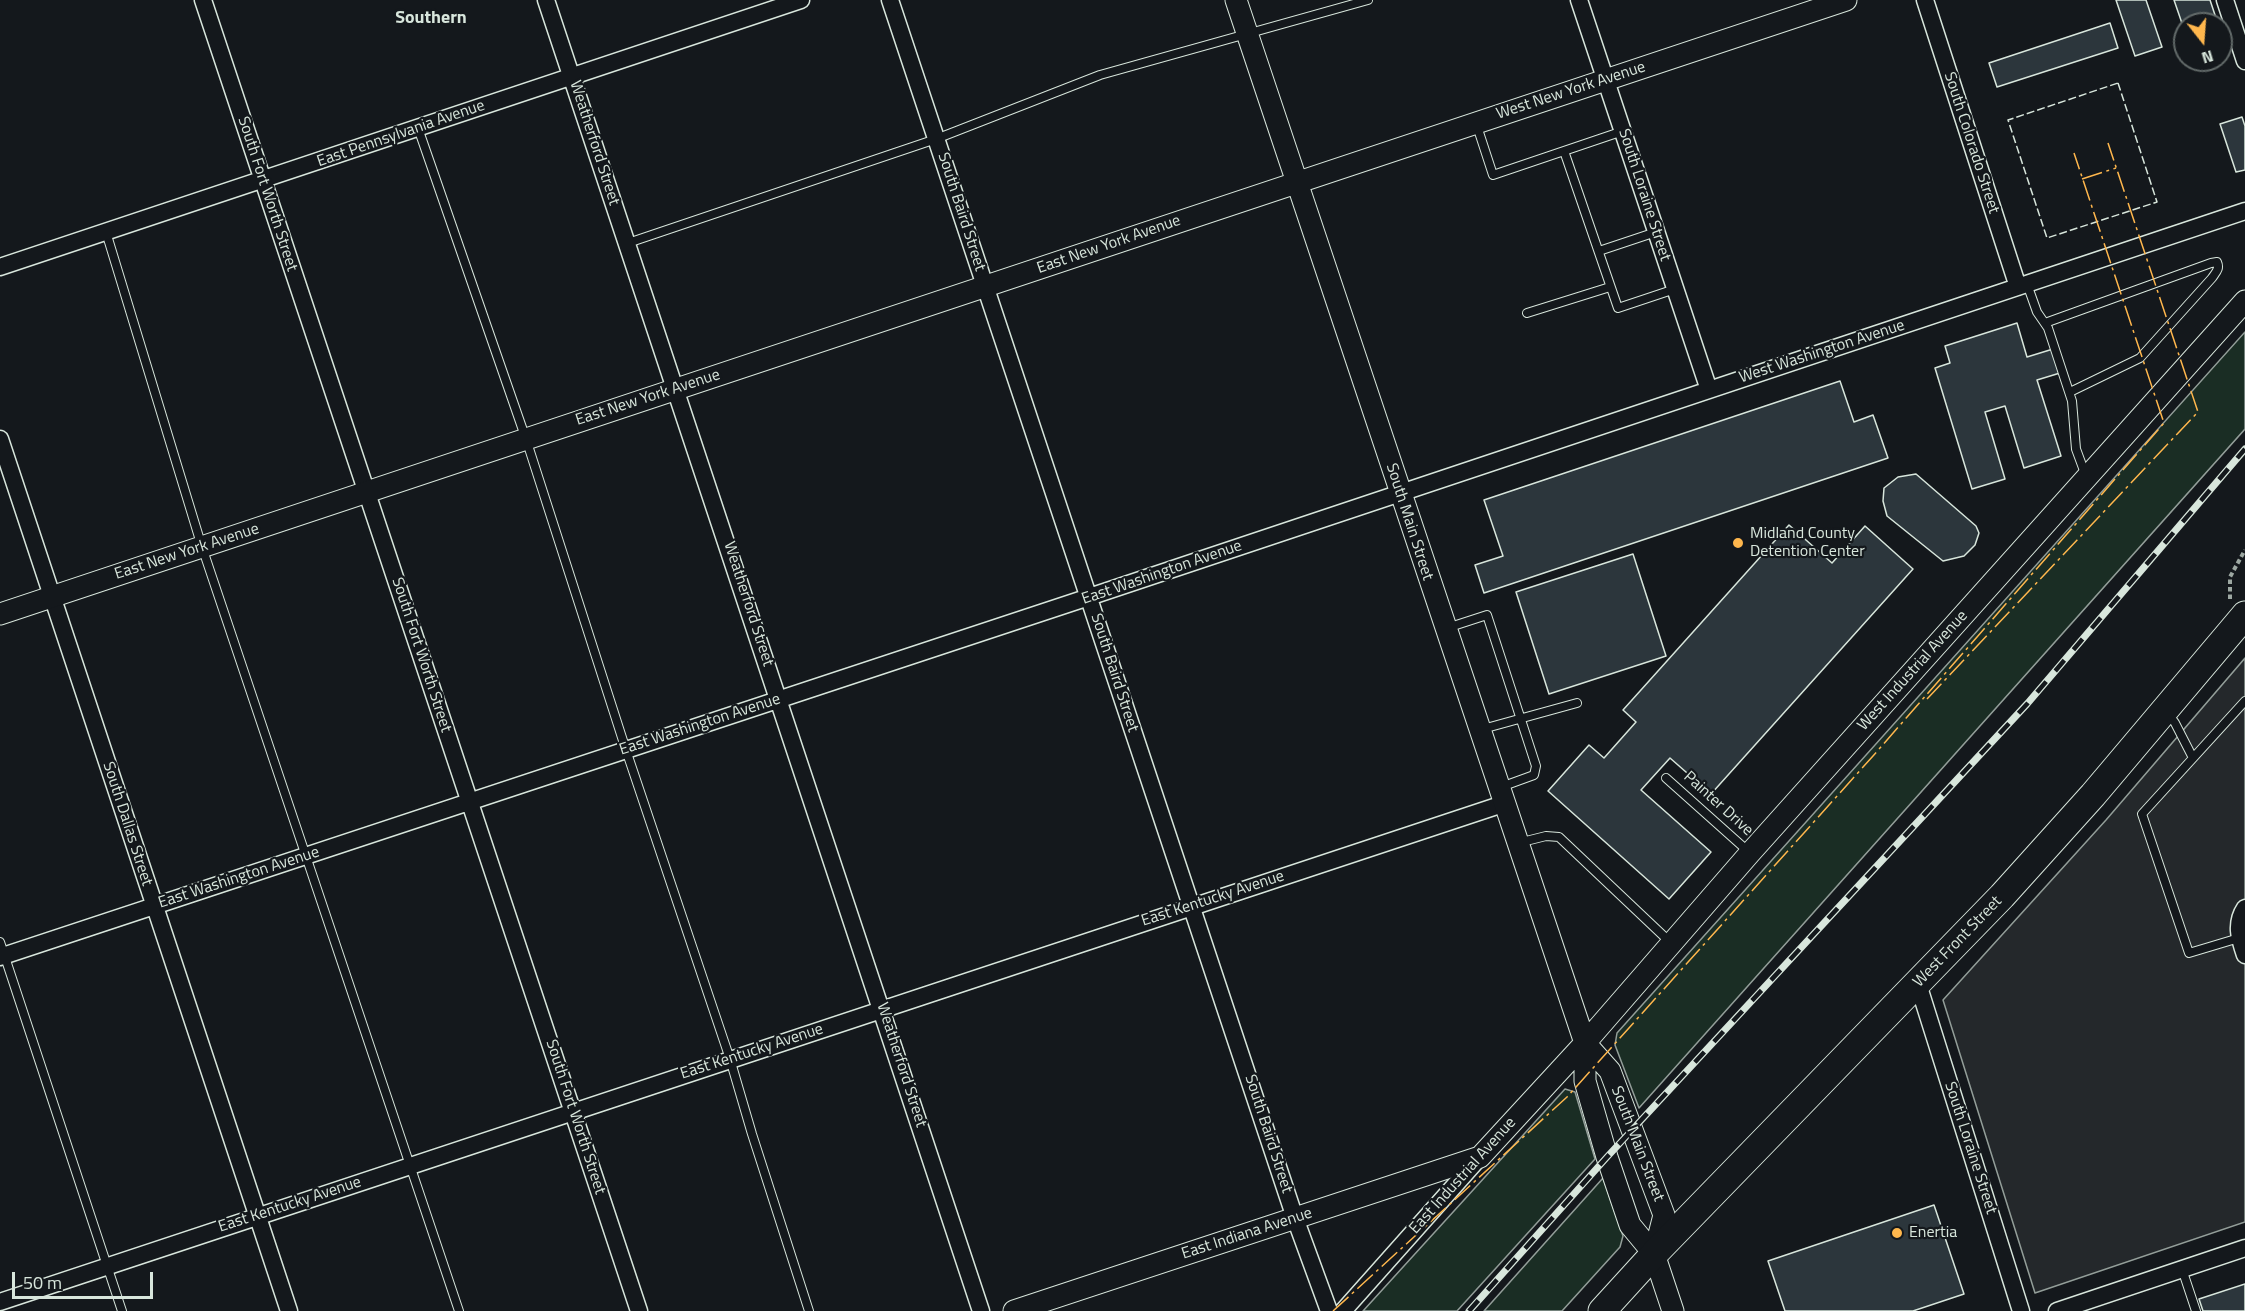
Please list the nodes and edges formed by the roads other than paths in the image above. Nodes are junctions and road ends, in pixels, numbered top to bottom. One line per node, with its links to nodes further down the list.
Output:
1 (203, 0): 20 (street, South Fort Worth Street)
2 (546, 0): 13 (street, Weatherford Street)
3 (801, 0): 13 (street, East Pennsylvania Avenue)
4 (890, 0): 18 (street, South Baird Street)
5 (1236, 0): 11 (street, South Main Street)
6 (1368, 0): 11 (lane)
7 (1579, 0): 14 (street, South Loraine Street)
8 (1846, 0): 14 (street, West New York Avenue)
9 (1925, 0): 28 (street, South Colorado Street)
10 (2225, 0): 12 (street)
11 (1247, 35): 18 (lane); 21 (street, South Main Street)
12 (2245, 61)
13 (572, 76): 16 (street, East Pennsylvania Avenue); 25 (street, Weatherford Street)
14 (1606, 80): 15 (street, West New York Avenue); 17 (street, South Loraine Street)
15 (1476, 123): 19 (lane); 21 (street, West New York Avenue)
16 (418, 128): 20 (street, East Pennsylvania Avenue); 39 (lane)
17 (1623, 131): 19 (lane); 24 (street, South Loraine Street)
18 (936, 139): 25 (lane); 29 (street, South Baird Street)
19 (1564, 151): 26 (lane)
20 (263, 180): 23 (street, East Pennsylvania Avenue); 41 (street, South Fort Worth Street)
21 (1296, 182): 29 (street, East New York Avenue); 42 (street, South Main Street)
22 (2245, 211): 28 (street, West Washington Avenue)
23 (106, 232): 27 (street, East Pennsylvania Avenue); 43 (lane)
24 (1656, 232): 26 (lane); 31 (street, South Loraine Street)
25 (628, 243): 35 (street, Weatherford Street)
26 (1599, 251): 30 (lane)
27 (0, 267)
28 (2022, 285): 34 (lane); 36 (street, West Washington Avenue)
29 (985, 287): 35 (street, East New York Avenue); 45 (street, South Baird Street)
30 (1610, 287): 31 (lane); 33 (lane)
31 (1675, 290): 36 (street, South Loraine Street)
32 (2245, 302): 40 (street, West Industrial Avenue)
33 (1527, 313)
34 (2044, 324): 37 (lane); 37 (lane)
35 (676, 389): 39 (street, East New York Avenue); 49 (street, Weatherford Street)
36 (1709, 390): 42 (street, West Washington Avenue)
37 (2070, 393): 40 (lane)
38 (0, 439): 44 (street, South Dallas Street)
39 (526, 439): 41 (street, East New York Avenue); 55 (lane)
40 (2086, 478): 61 (street, West Industrial Avenue)
41 (367, 492): 43 (street, East New York Avenue); 59 (street, South Fort Worth Street)
42 (1400, 493): 45 (street, East Washington Avenue); 48 (street, South Main Street)
43 (202, 547): 44 (street, East New York Avenue); 62 (lane)
44 (51, 597): 46 (street, East New York Avenue); 63 (street, South Dallas Street)
45 (1089, 597): 49 (street, East Washington Avenue); 64 (street, South Baird Street)
46 (0, 614)
47 (2238, 624): 52 (main road, West Front Street)
48 (1445, 628): 53 (lane); 54 (street, South Main Street)
49 (779, 699): 55 (street, East Washington Avenue); 71 (street, Weatherford Street)
50 (2245, 701): 56 (lane)
51 (1577, 703): 53 (lane)
52 (2166, 711): 56 (lane); 70 (main road, West Front Street)
53 (1521, 718): 54 (lane); 58 (lane)
54 (1479, 730): 58 (street, South Main Street)
55 (626, 750): 59 (street, East Washington Avenue); 73 (lane)
56 (2193, 758): 66 (lane)
57 (1666, 778): 61 (lane, Painter Drive)
58 (1501, 796): 60 (street, South Main Street); 64 (street, East Kentucky Avenue)
59 (470, 801): 62 (street, East Washington Avenue); 74 (street, South Fort Worth Street)
60 (1518, 844): 67 (lane); 72 (street, South Main Street)
61 (1750, 853): 67 (street, West Industrial Avenue)
62 (306, 855): 63 (street, East Washington Avenue); 76 (lane)
63 (154, 906): 68 (street, East Washington Avenue); 77 (street, South Dallas Street)
64 (1192, 906): 71 (street, East Kentucky Avenue); 78 (street, South Baird Street)
65 (2245, 908): 66 (street)
66 (2239, 938): 69 (street)
67 (1671, 943): 72 (street, West Industrial Avenue)
68 (1, 951): 81 (lane)
69 (2245, 955)
70 (1918, 984): 80 (main road, West Front Street); 95 (street, South Loraine Street)
71 (882, 1009): 73 (street, East Kentucky Avenue); 89 (street, Weatherford Street)
72 (1585, 1043): 75 (street, East Industrial Avenue); 80 (street, South Main Street); 80 (street, South Main Street)
73 (730, 1059): 74 (street, East Kentucky Avenue); 88 (lane)
74 (573, 1112): 76 (street, East Kentucky Avenue); 87 (street, South Fort Worth Street)
75 (1480, 1157): 78 (street, East Indiana Avenue); 92 (street, East Industrial Avenue)
76 (410, 1166): 77 (street, East Kentucky Avenue); 86 (lane)
77 (258, 1216): 81 (street, East Kentucky Avenue); 85 (street, South Dallas Street)
78 (1295, 1218): 90 (street, East Indiana Avenue); 91 (street, South Baird Street)
79 (2245, 1248): 82 (street)
80 (1654, 1254): 93 (main road, West Front Street); 94 (street, South Main Street)
81 (107, 1266): 83 (street, East Kentucky Avenue); 84 (lane)
82 (2182, 1269): 96 (street); 97 (lane)
83 (0, 1302)
84 (122, 1311)
85 (289, 1311)
86 (459, 1311)
87 (639, 1311)
88 (809, 1311)
89 (981, 1311)
90 (1014, 1311)
91 (1329, 1311)
92 (1343, 1311)
93 (1602, 1311)
94 (1673, 1311)
95 (2021, 1311)
96 (2057, 1311)
97 (2196, 1311)

